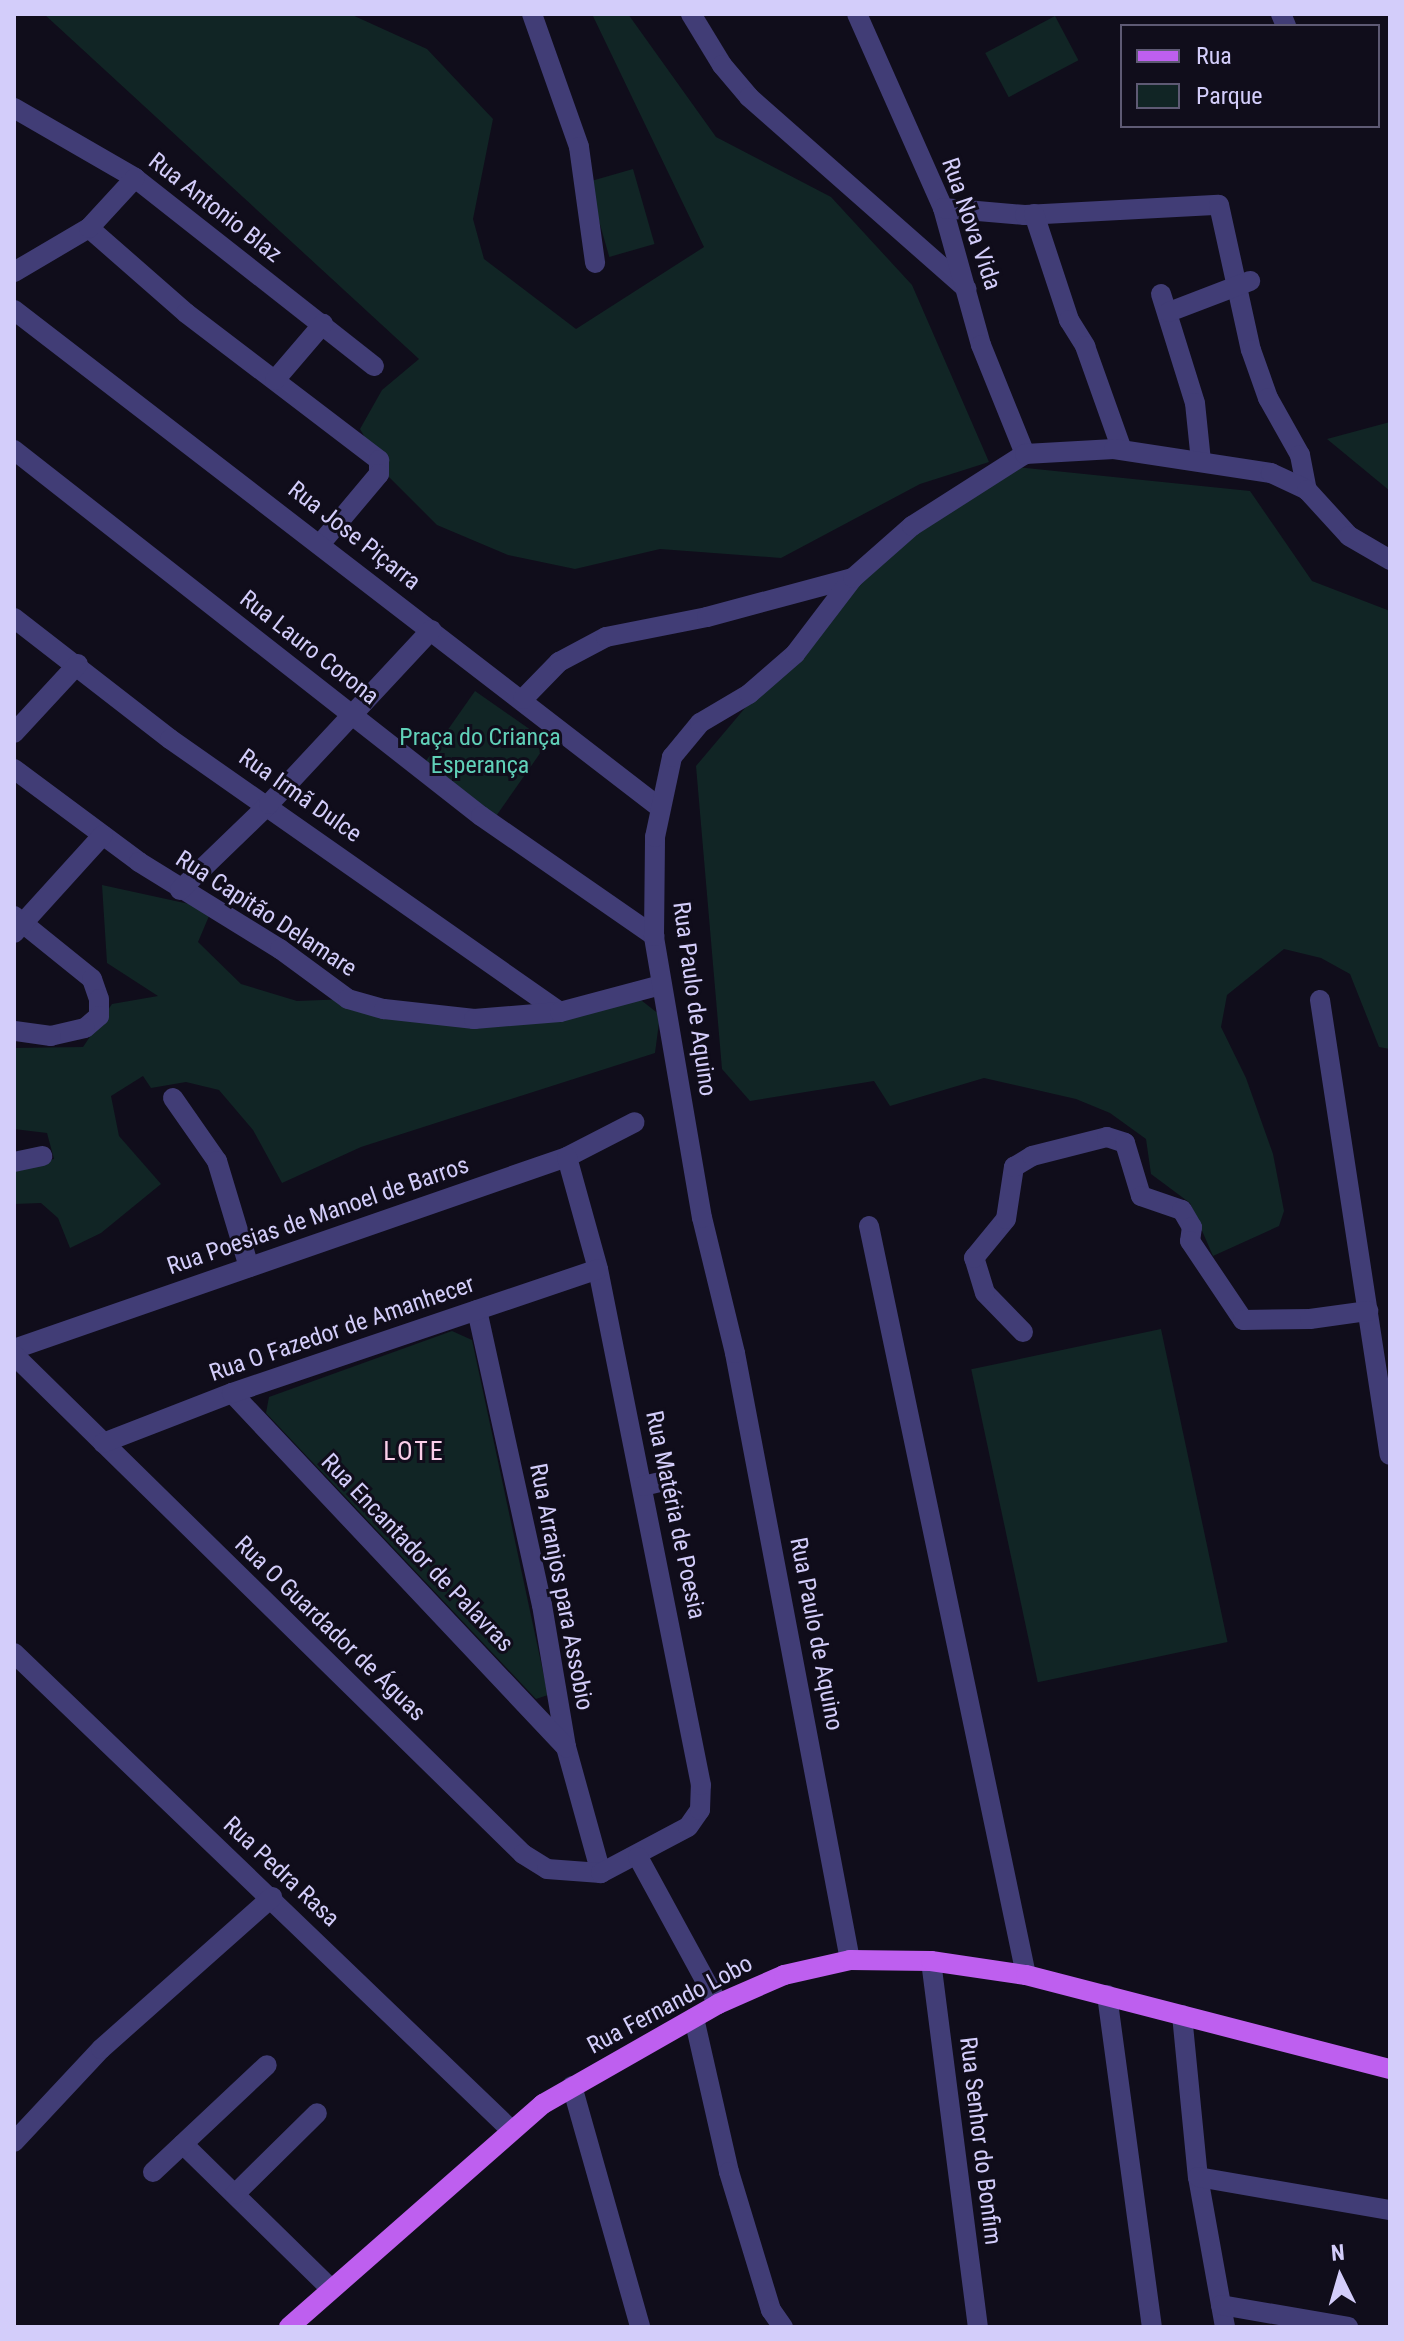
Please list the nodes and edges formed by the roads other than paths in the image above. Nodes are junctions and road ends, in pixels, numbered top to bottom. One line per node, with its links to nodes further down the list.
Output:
1 (532, 14): 9 (street)
2 (691, 14): 12 (street)
3 (857, 14): 6 (street, Rua Nova Vida)
4 (14, 108): 5 (street, Rua Antonio Blaz)
5 (135, 178): 8 (street); 14 (street, Rua Antonio Blaz)
6 (943, 208): 7 (street); 12 (street, Rua Nova Vida)
7 (1034, 214): 11 (street); 18 (street)
8 (89, 228): 10 (street); 16 (street)
9 (595, 263)
10 (14, 272)
11 (1243, 284): 20 (street); 21 (street)
12 (967, 289): 19 (street, Rua Nova Vida)
13 (14, 310): 22 (street, Rua Jose Piçarra)
14 (323, 324): 15 (street, Rua Antonio Blaz); 16 (street)
15 (374, 366)
16 (275, 380): 22 (street)
17 (14, 450): 29 (street, Rua Lauro Corona)
18 (1122, 450): 19 (street); 20 (street)
19 (1025, 454): 24 (street, Rua Paulo de Aquino)
20 (1201, 461): 21 (street)
21 (1307, 490): 23 (street)
22 (322, 542): 26 (street, Rua Jose Piçarra)
23 (1390, 560)
24 (853, 578): 28 (street); 33 (street, Rua Paulo de Aquino)
25 (14, 618): 27 (street, Rua Irmã Dulce)
26 (431, 630): 28 (street, Rua Jose Piçarra); 29 (street)
27 (78, 664): 30 (street); 32 (street, Rua Irmã Dulce)
28 (523, 699): 33 (street, Rua Jose Piçarra)
29 (355, 714): 32 (street); 37 (street, Rua Lauro Corona)
30 (14, 733)
31 (14, 769): 34 (street, Rua Capitão Delamare)
32 (269, 804): 35 (street); 40 (street, Rua Irmã Dulce)
33 (659, 807): 37 (street, Rua Paulo de Aquino)
34 (103, 835): 35 (street, Rua Capitão Delamare); 36 (street)
35 (180, 890): 40 (street, Rua Capitão Delamare)
36 (16, 923): 41 (street)
37 (654, 936): 38 (street, Rua Paulo de Aquino)
38 (661, 985): 40 (street, Rua Capitão Delamare); 65 (street, Rua Paulo de Aquino)
39 (1320, 1000): 51 (street)
40 (560, 1012)
41 (14, 1031)
42 (173, 1098): 48 (street)
43 (635, 1122): 45 (street, Rua Poesias de Manoel de Barros)
44 (42, 1156): 46 (street)
45 (567, 1157): 48 (street, Rua Poesias de Manoel de Barros); 49 (street, Rua Matéria de Poesia)
46 (14, 1162)
47 (869, 1226): 67 (street)
48 (249, 1267): 53 (street, Rua Poesias de Manoel de Barros)
49 (598, 1269): 50 (street, Rua O Fazedor de Amanhecer); 59 (street, Rua Matéria de Poesia)
50 (477, 1310): 55 (street, Rua O Fazedor de Amanhecer); 61 (street, Rua Arranjos para Assobio)
51 (1368, 1311): 52 (street); 57 (street)
52 (1023, 1332)
53 (14, 1349)
54 (14, 1355): 56 (street, Rua O Guardador de Águas)
55 (232, 1393): 56 (street, Rua O Fazedor de Amanhecer); 61 (street, Rua Encantador de Palavras)
56 (103, 1443): 63 (street, Rua O Guardador de Águas)
57 (1390, 1455)
58 (665, 1481): 59 (street)
59 (643, 1486): 62 (street, Rua Matéria de Poesia)
60 (17, 1663): 64 (street, Rua Pedra Rasa)
61 (566, 1747): 63 (street, Rua Arranjos para Assobio)
62 (638, 1857): 63 (street, Rua O Guardador de Águas); 69 (street)
63 (601, 1873)
64 (272, 1897): 76 (street, Rua Pedra Rasa); 77 (street)
65 (850, 1960): 66 (main road, Rua Fernando Lobo); 69 (main road, Rua Fernando Lobo)
66 (931, 1961): 67 (main road, Rua Fernando Lobo); 88 (street, Rua Senhor do Bonfim)
67 (1026, 1975): 68 (main road, Rua Fernando Lobo)
68 (1107, 1995): 70 (main road, Rua Fernando Lobo); 89 (street)
69 (718, 2004): 71 (main road, Rua Fernando Lobo)
70 (1182, 2015): 73 (main road, Rua Fernando Lobo); 80 (street)
71 (694, 2018): 74 (main road, Rua Fernando Lobo); 87 (street)
72 (267, 2065): 78 (street)
73 (1390, 2069)
74 (572, 2086): 76 (main road, Rua Fernando Lobo); 86 (street)
75 (317, 2113): 81 (street)
76 (510, 2129): 83 (main road, Rua Fernando Lobo)
77 (14, 2142)
78 (183, 2144): 79 (street); 81 (street)
79 (153, 2172)
80 (1198, 2177): 82 (street); 84 (street)
81 (235, 2194): 83 (street)
82 (1390, 2210)
83 (329, 2287): 85 (main road, Rua Fernando Lobo)
84 (1221, 2305): 90 (street); 91 (street)
85 (289, 2327)
86 (640, 2327)
87 (783, 2327)
88 (978, 2327)
89 (1152, 2327)
90 (1225, 2327)
91 (1348, 2327)

